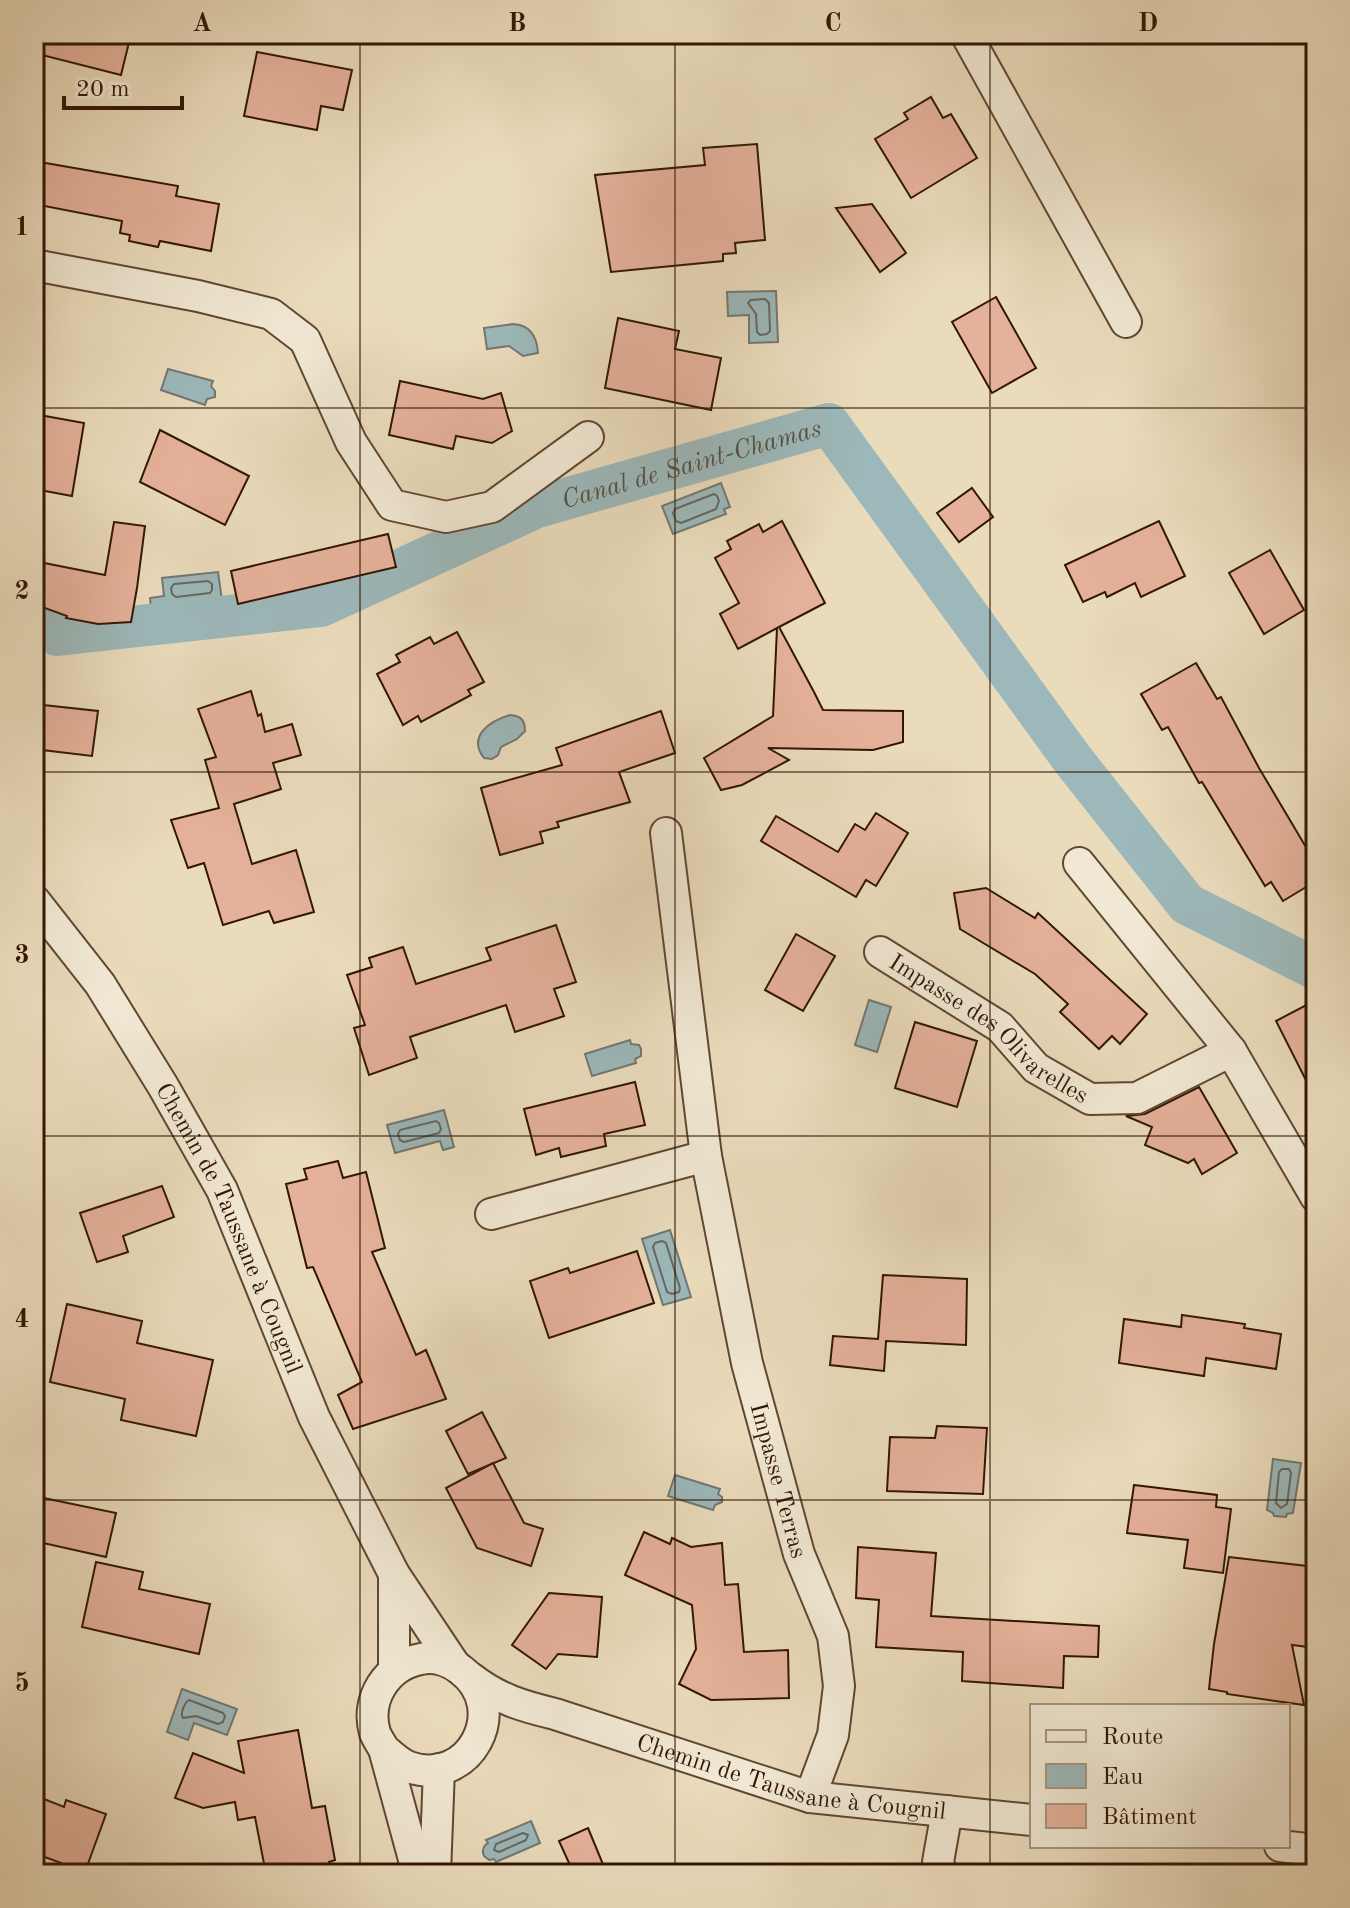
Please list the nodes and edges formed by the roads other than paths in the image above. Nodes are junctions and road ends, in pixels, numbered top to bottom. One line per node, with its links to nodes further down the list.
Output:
1 (966, 34): 3 (street)
2 (34, 265): 4 (street)
3 (1126, 322)
4 (588, 437)
5 (666, 833): 10 (street, Impasse Terras)
6 (1079, 863): 9 (street)
7 (34, 900): 13 (street, Chemin de Taussane à Cougnil)
8 (880, 952): 9 (street, Impasse des Olivarelles)
9 (1231, 1051): 11 (street)
10 (706, 1156): 12 (street); 20 (street, Impasse Terras)
11 (1316, 1197)
12 (491, 1214)
13 (394, 1574): 14 (street, Chemin de Taussane à Cougnil); 15 (street, Chemin de Taussane à Cougnil)
14 (394, 1670): 15 (street, Chemin de Taussane à Cougnil); 18 (street, Chemin de Taussane à Cougnil)
15 (462, 1671): 16 (street, Chemin de Taussane à Cougnil); 17 (street, Chemin de Taussane à Cougnil)
16 (555, 1714): 17 (street); 20 (street, Chemin de Taussane à Cougnil)
17 (482, 1731): 19 (street)
18 (384, 1749): 19 (street); 25 (street, Chemin de Taussane à Cougnil)
19 (439, 1769): 26 (street)
20 (810, 1797): 21 (street, Chemin de Taussane à Cougnil)
21 (947, 1811): 22 (street, Chemin de Taussane à Cougnil); 27 (street)
22 (1030, 1820)
23 (1290, 1847): 24 (street)
24 (1316, 1850)
25 (418, 1874)
26 (435, 1874)
27 (942, 1874)

